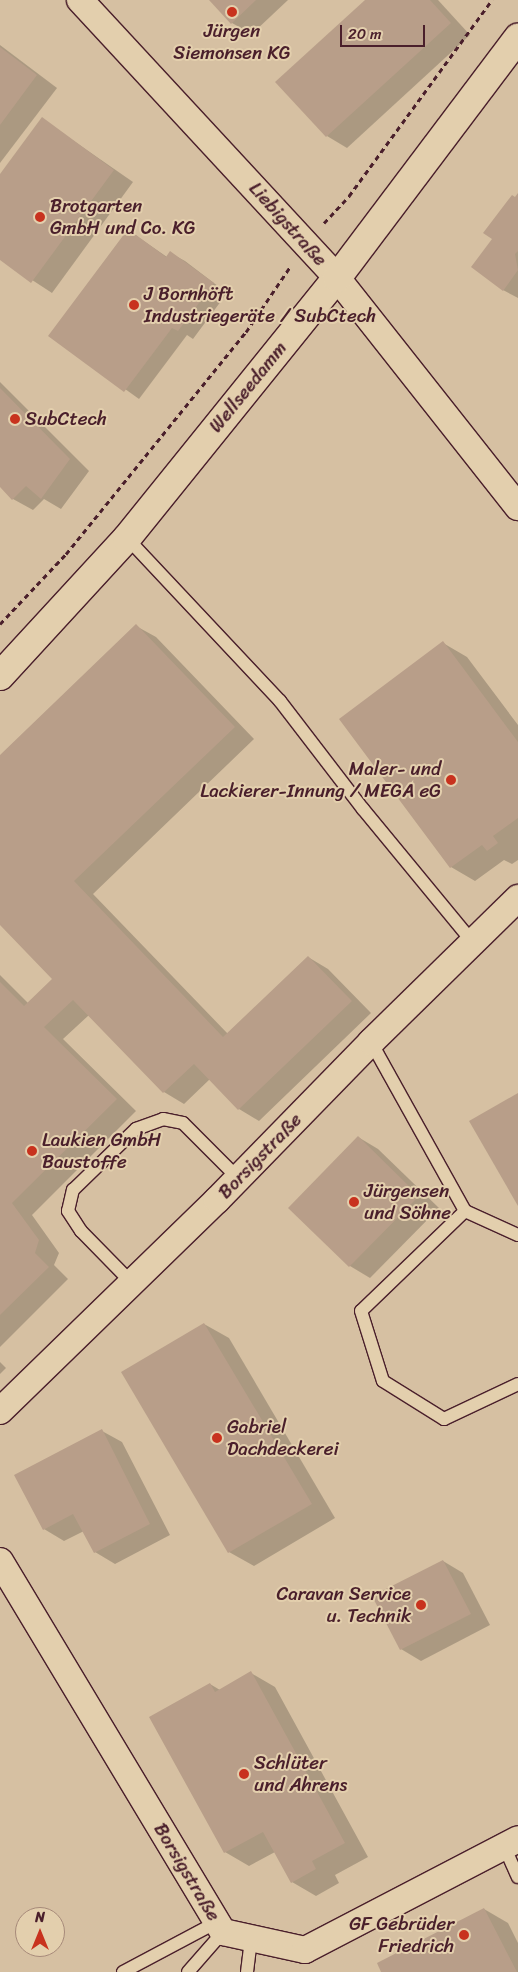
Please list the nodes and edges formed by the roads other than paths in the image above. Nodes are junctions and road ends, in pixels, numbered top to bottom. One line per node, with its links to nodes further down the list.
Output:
1 (88, 3): 3 (street, Liebigstraße)
2 (518, 38): 3 (main road, Wellseedamm)
3 (337, 278): 4 (street, Liebigstraße); 5 (main road, Wellseedamm)
4 (518, 507)
5 (127, 538): 6 (main road, Wellseedamm); 8 (lane)
6 (0, 676)
7 (518, 898): 8 (street, Borsigstraße)
8 (472, 941): 9 (street, Borsigstraße)
9 (371, 1042): 10 (street, Borsigstraße); 11 (lane)
10 (238, 1178): 13 (street, Borsigstraße); 13 (lane)
11 (465, 1211): 12 (lane); 14 (lane)
12 (518, 1235)
13 (132, 1283): 15 (street, Borsigstraße)
14 (518, 1384)
15 (0, 1411)
16 (0, 1561): 19 (street, Borsigstraße)
17 (511, 1843): 18 (lane); 20 (street, Borsigstraße)
18 (518, 1877)
19 (220, 1927): 20 (street, Borsigstraße); 21 (lane); 22 (lane)
20 (251, 1937): 23 (lane)
21 (124, 1972)
22 (188, 1972)
23 (247, 1972)

